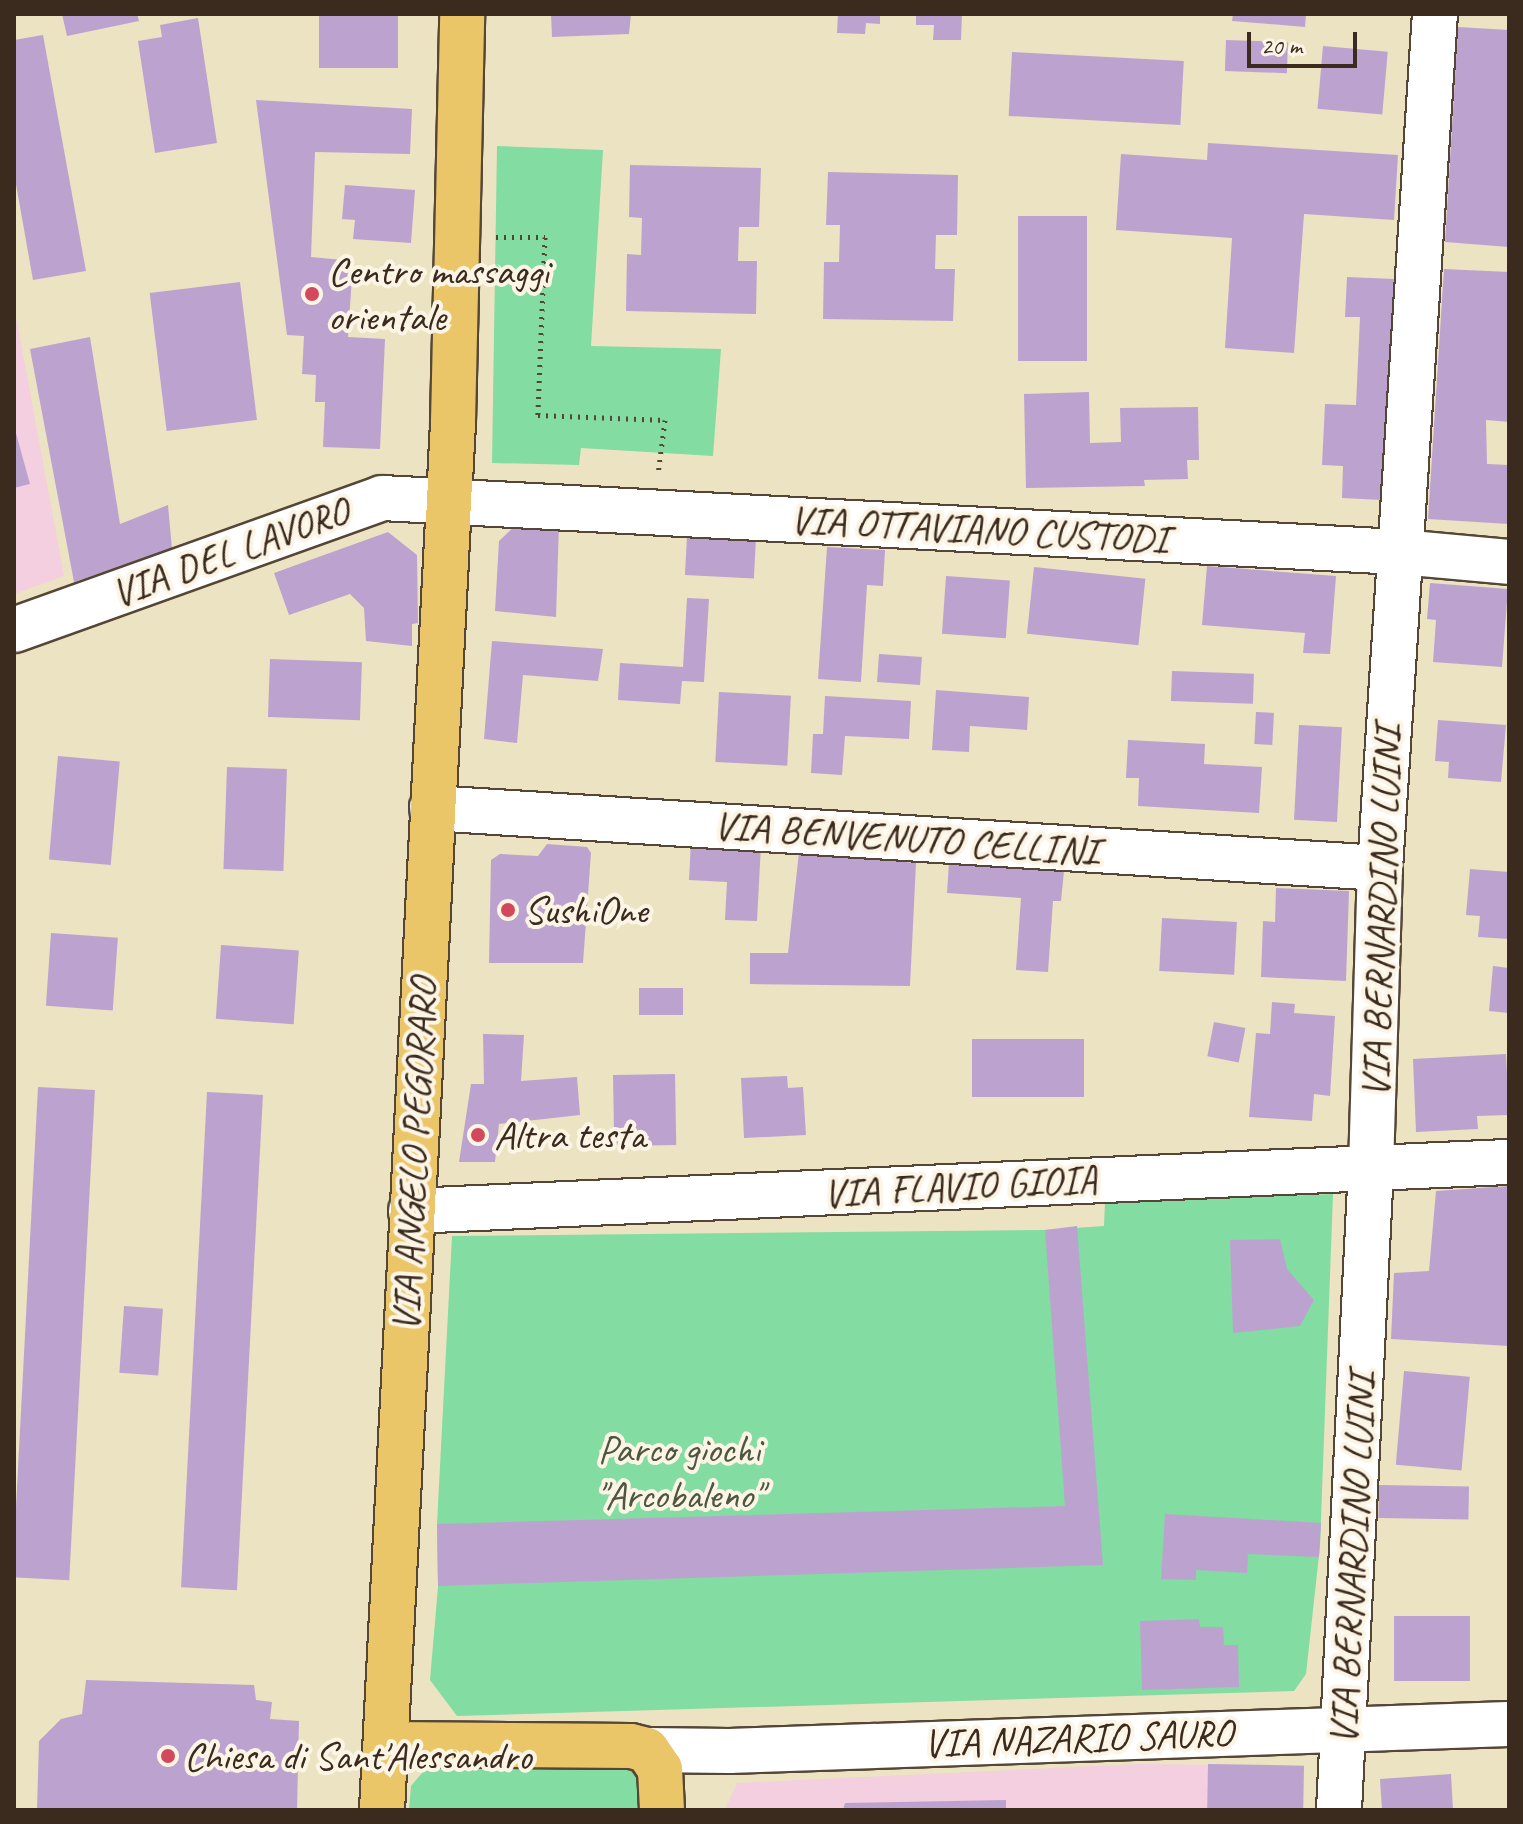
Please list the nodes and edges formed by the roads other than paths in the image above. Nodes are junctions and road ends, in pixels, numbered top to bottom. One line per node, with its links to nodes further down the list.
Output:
1 (462, 14): 3 (main road, VIA ANGELO PEGORARO)
2 (1435, 14): 4 (street, VIA BERNARDINO LUINI)
3 (449, 501): 4 (street, VIA OTTAVIANO CUSTODI); 6 (street, VIA DEL LAVORO); 7 (main road, VIA ANGELO PEGORARO)
4 (1400, 552): 5 (street, VIA OTTAVIANO CUSTODI); 8 (street, VIA BERNARDINO LUINI)
5 (1509, 562)
6 (14, 630)
7 (432, 808): 8 (street, VIA BENVENUTO CELLINI); 11 (main road, VIA ANGELO PEGORARO)
8 (1380, 868): 10 (street, VIA BERNARDINO LUINI)
9 (1509, 1162): 10 (street, VIA FLAVIO GIOIA)
10 (1371, 1168): 11 (street, VIA FLAVIO GIOIA); 13 (street, VIA BERNARDINO LUINI)
11 (411, 1211): 14 (main road, VIA ANGELO PEGORARO)
12 (1509, 1724): 13 (street, VIA NAZARIO SAURO)
13 (1344, 1731): 16 (street, VIA NAZARIO SAURO); 19 (street, VIA BERNARDINO LUINI)
14 (388, 1744): 15 (main road); 18 (main road, VIA ANGELO PEGORARO)
15 (647, 1750): 16 (street, VIA NAZARIO SAURO); 17 (main road)
16 (708, 1751): 17 (street)
17 (662, 1802)
18 (382, 1810)
19 (1339, 1810)

